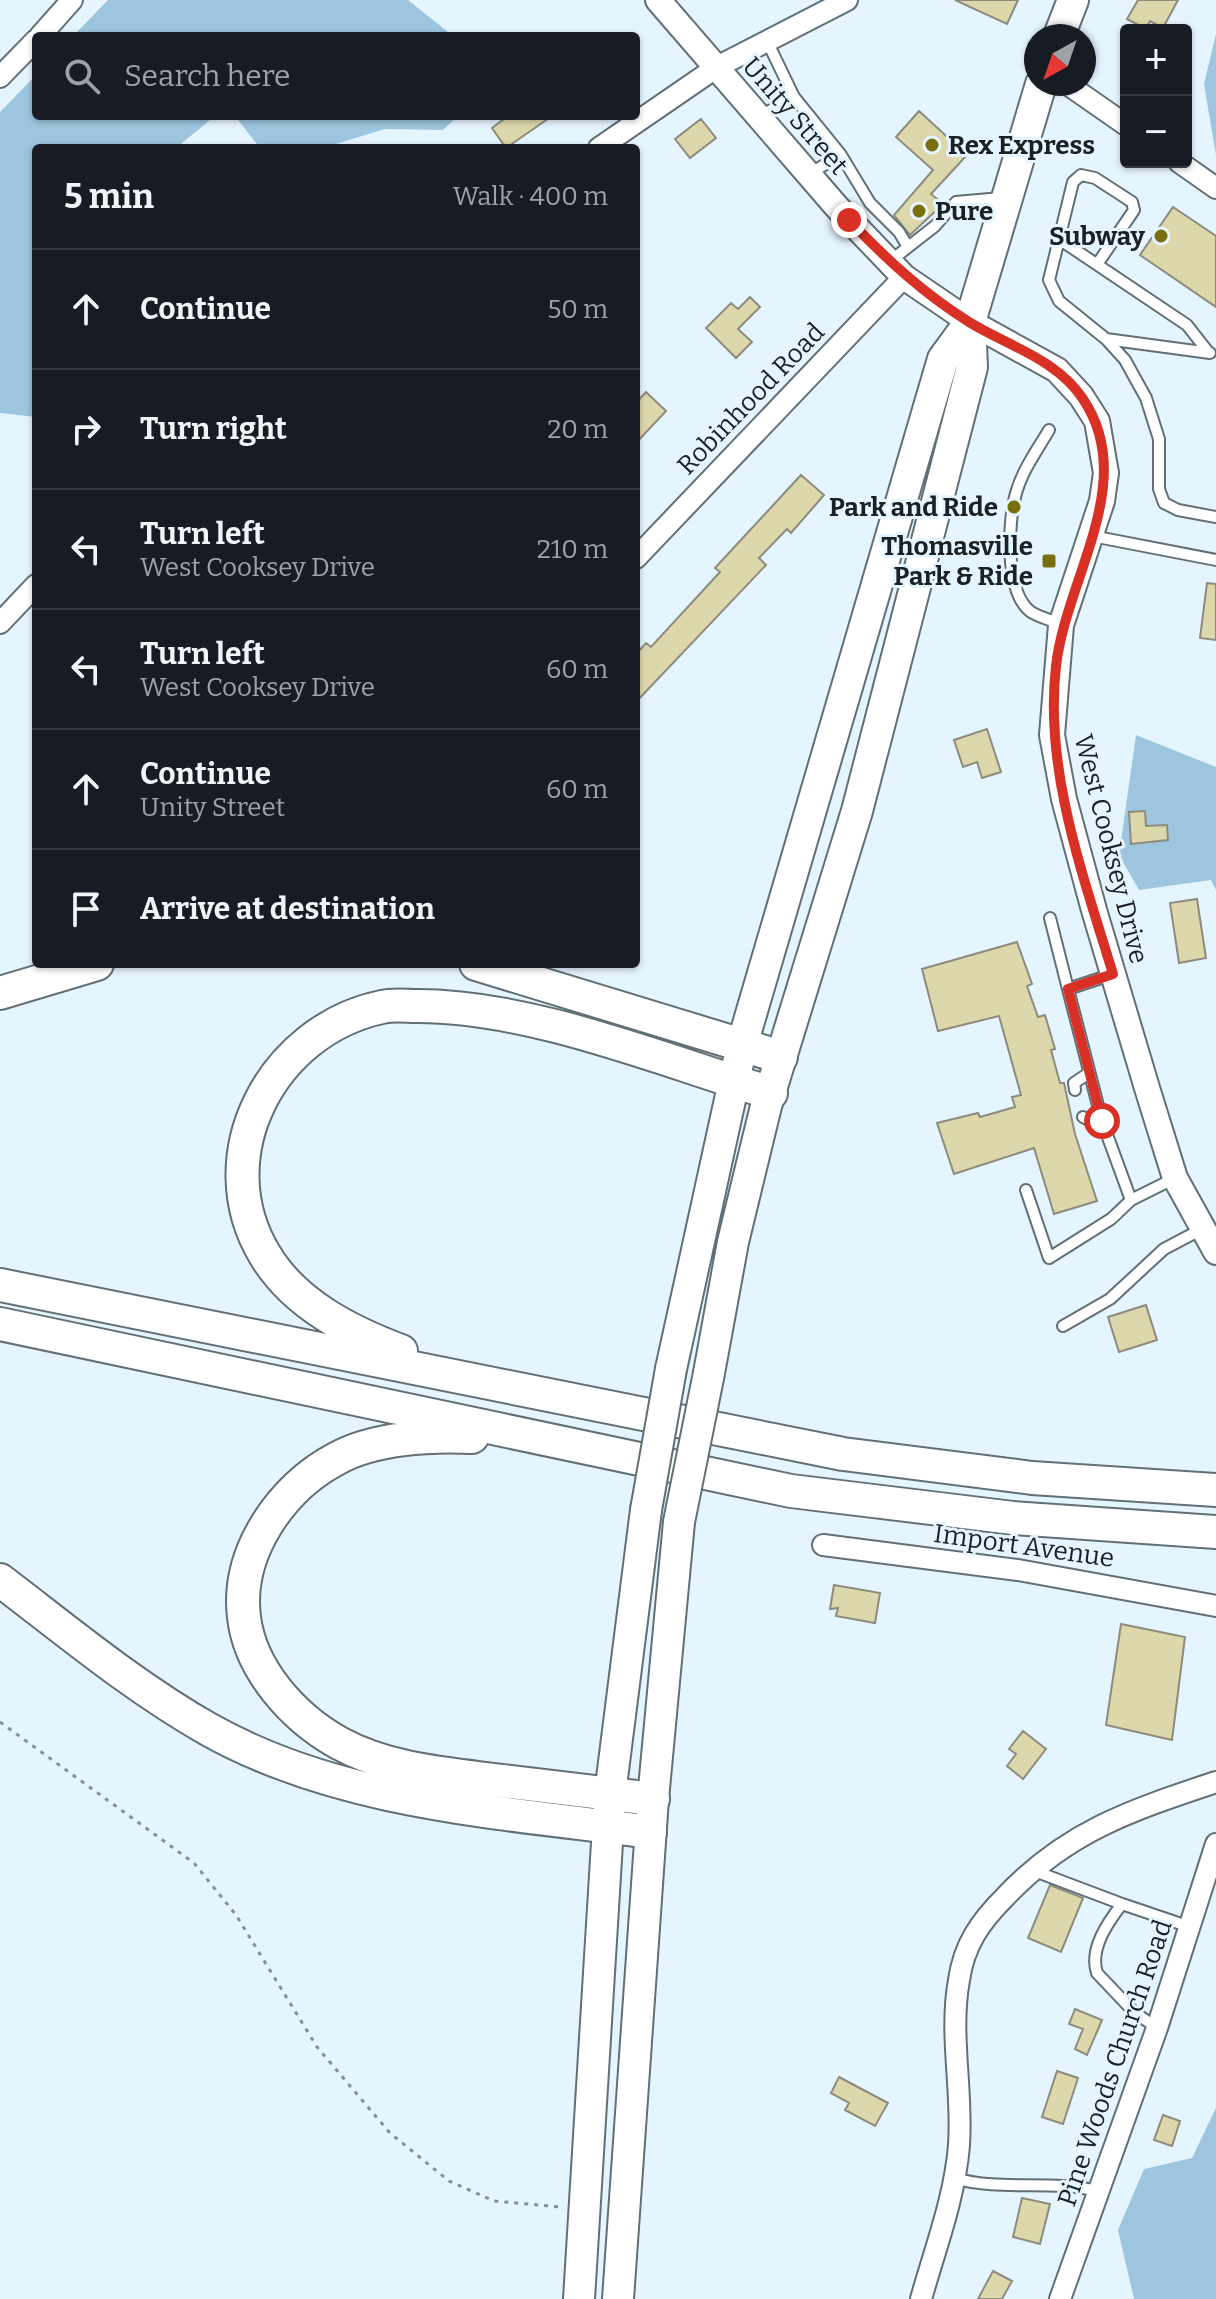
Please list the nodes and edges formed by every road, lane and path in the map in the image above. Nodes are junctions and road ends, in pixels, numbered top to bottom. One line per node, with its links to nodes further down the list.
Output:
1 (72, 0): 6 (street)
2 (658, 0): 9 (street, Unity Street)
3 (847, 0): 7 (street)
4 (1073, 0): 5 (main road)
5 (1064, 24)
6 (44, 32)
7 (767, 41): 9 (street); 13 (lane)
8 (32, 44): 10 (street)
9 (717, 67): 14 (street, Unity Street); 15 (street)
10 (0, 77)
11 (1037, 96): 23 (main road)
12 (1084, 96): 17 (street)
13 (794, 97): 14 (lane); 19 (lane)
14 (759, 117): 21 (street, Unity Street)
15 (640, 120)
16 (640, 120): 18 (street)
17 (1120, 121)
18 (605, 144)
19 (841, 155): 21 (lane); 24 (lane)
20 (1188, 168): 22 (street)
21 (809, 174): 25 (street, Unity Street)
22 (1216, 188)
23 (1007, 198): 27 (lane); 29 (main road)
24 (870, 203): 25 (lane); 27 (lane)
25 (849, 220): 27 (street, Unity Street)
26 (1059, 239): 28 (lane); 28 (lane); 30 (lane)
27 (900, 262): 29 (street, Unity Street); 35 (street, Robinhood Road)
28 (1098, 263): 31 (lane)
29 (970, 322): 34 (street, West Cooksey Drive); 46 (main road); 47 (main road)
30 (1106, 339): 31 (lane); 33 (lane)
31 (1213, 354)
32 (1049, 430): 39 (lane)
33 (1216, 517)
34 (1092, 536): 36 (lane); 39 (street, West Cooksey Drive)
35 (640, 554)
36 (1216, 560)
37 (32, 589): 38 (street)
38 (0, 623)
39 (1061, 625): 43 (street, West Cooksey Drive)
40 (1050, 918): 44 (lane)
41 (84, 968): 45 (highway)
42 (489, 968): 46 (highway)
43 (1113, 974): 44 (lane); 54 (street, West Cooksey Drive)
44 (1068, 989): 48 (lane)
45 (0, 993)
46 (742, 1045): 47 (highway); 49 (main road)
47 (781, 1057): 51 (main road)
48 (1089, 1073): 50 (lane); 53 (lane)
49 (732, 1081): 51 (highway); 62 (highway); 71 (main road, bridge)
50 (1075, 1090)
51 (771, 1093): 72 (main road, bridge)
52 (1083, 1117): 53 (lane)
53 (1102, 1121): 56 (lane)
54 (1175, 1178): 56 (lane); 57 (street, West Cooksey Drive)
55 (1026, 1190): 56 (lane)
56 (1131, 1200)
57 (1202, 1229): 58 (street, West Cooksey Drive); 61 (lane)
58 (1216, 1252)
59 (0, 1285): 62 (highway)
60 (0, 1324): 63 (highway)
61 (1063, 1326)
62 (498, 1386): 64 (highway)
63 (555, 1441): 65 (highway); 71 (highway)
64 (1216, 1490)
65 (1216, 1532)
66 (823, 1545): 68 (street, Import Avenue)
67 (0, 1580): 73 (highway)
68 (1216, 1606)
69 (0, 1722): 82 (path)
70 (1216, 1782): 76 (street)
71 (610, 1794): 72 (highway); 73 (main road)
72 (653, 1799): 74 (main road)
73 (609, 1827): 74 (highway); 82 (main road)
74 (650, 1832): 84 (main road)
75 (1216, 1844): 78 (street, Pine Woods Church Road)
76 (1032, 1870): 77 (lane); 80 (street)
77 (1122, 1904): 78 (lane); 79 (lane)
78 (1190, 1927): 79 (street, Pine Woods Church Road)
79 (1157, 2028): 81 (street, Pine Woods Church Road)
80 (954, 2178): 81 (lane); 85 (street)
81 (1098, 2191): 86 (street, Pine Woods Church Road)
82 (585, 2209): 83 (main road)
83 (579, 2299)
84 (618, 2299)
85 (921, 2299)
86 (1060, 2299)

